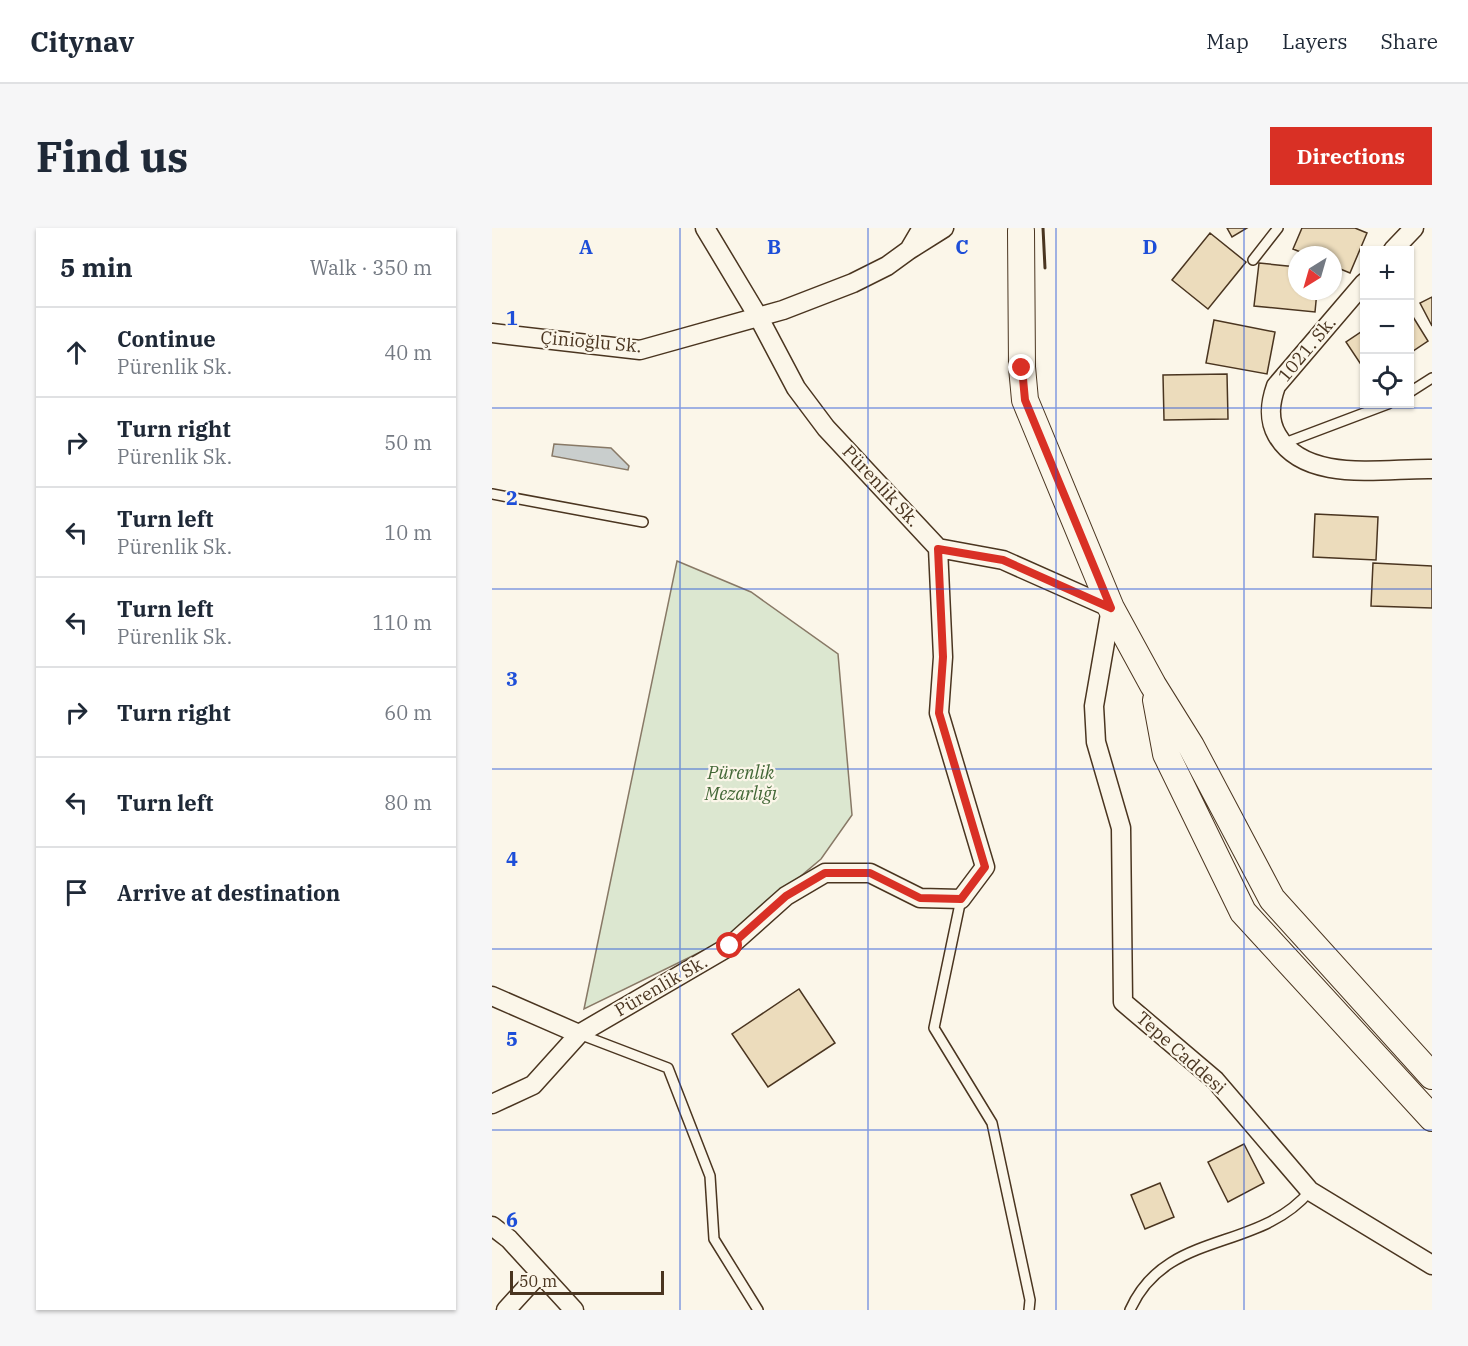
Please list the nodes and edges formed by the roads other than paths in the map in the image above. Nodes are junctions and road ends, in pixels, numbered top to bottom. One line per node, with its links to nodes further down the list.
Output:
1 (705, 228): 11 (street, Pürenlik Sk.)
2 (922, 228): 8 (street)
3 (944, 228): 8 (street, Çinioğlu Sk.)
4 (1278, 228): 9 (lane)
5 (1414, 228): 7 (street)
6 (1021, 229): 21 (street)
7 (1397, 246)
8 (909, 250): 11 (street, Çinioğlu Sk.)
9 (1253, 260)
10 (1360, 289): 16 (street, 1021. Sk.)
11 (759, 318): 12 (street, Çinioğlu Sk.); 20 (street, Pürenlik Sk.)
12 (492, 333)
13 (1432, 378): 14 (lane)
14 (1414, 389)
15 (1377, 408): 16 (lane)
16 (1282, 444): 17 (street)
17 (1432, 469)
18 (492, 494): 19 (lane)
19 (643, 522)
20 (938, 549): 21 (street); 23 (street)
21 (1111, 608): 22 (street); 29 (street, Tepe Caddesi)
22 (1153, 685): 26 (street); 28 (street)
23 (961, 899): 25 (street, Pürenlik Sk.); 36 (lane)
24 (492, 996): 25 (street)
25 (579, 1034): 27 (street, Pürenlik Sk.); 35 (lane)
26 (1432, 1076)
27 (492, 1104)
28 (1432, 1118)
29 (1310, 1191): 31 (street, Tepe Caddesi); 37 (lane)
30 (492, 1226): 32 (street)
31 (1432, 1265)
32 (539, 1274): 33 (street); 34 (street)
33 (506, 1310)
34 (574, 1310)
35 (758, 1310)
36 (1029, 1310)
37 (1130, 1310)

